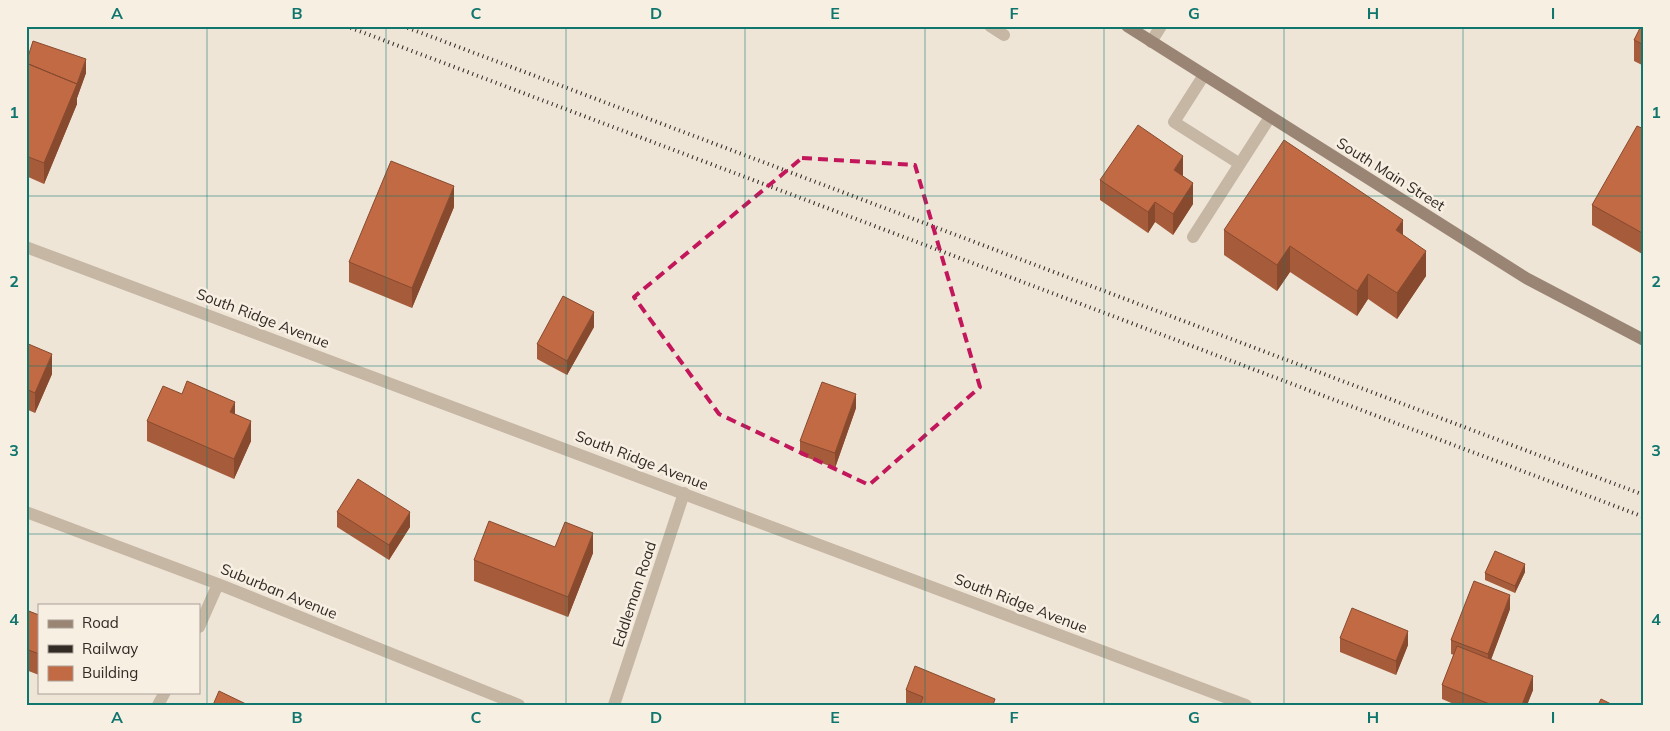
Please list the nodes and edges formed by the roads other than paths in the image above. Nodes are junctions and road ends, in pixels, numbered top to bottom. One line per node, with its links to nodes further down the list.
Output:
1 (990, 26): 4 (street)
2 (1127, 26): 5 (main road, South Main Street)
3 (1161, 26): 5 (street)
4 (1004, 35)
5 (1151, 42): 6 (main road, South Main Street)
6 (1204, 76): 7 (main road, South Main Street); 8 (street)
7 (1270, 117): 8 (street); 11 (main road, South Main Street)
8 (1240, 164): 9 (street)
9 (1193, 236)
10 (26, 247): 12 (street, South Ridge Avenue)
11 (1644, 340)
12 (684, 493): 17 (street, Eddleman Road); 18 (street, South Ridge Avenue)
13 (26, 512): 14 (street, Suburban Avenue)
14 (218, 584): 15 (street); 16 (street, Suburban Avenue)
15 (200, 625)
16 (518, 705)
17 (614, 705)
18 (1246, 705)

